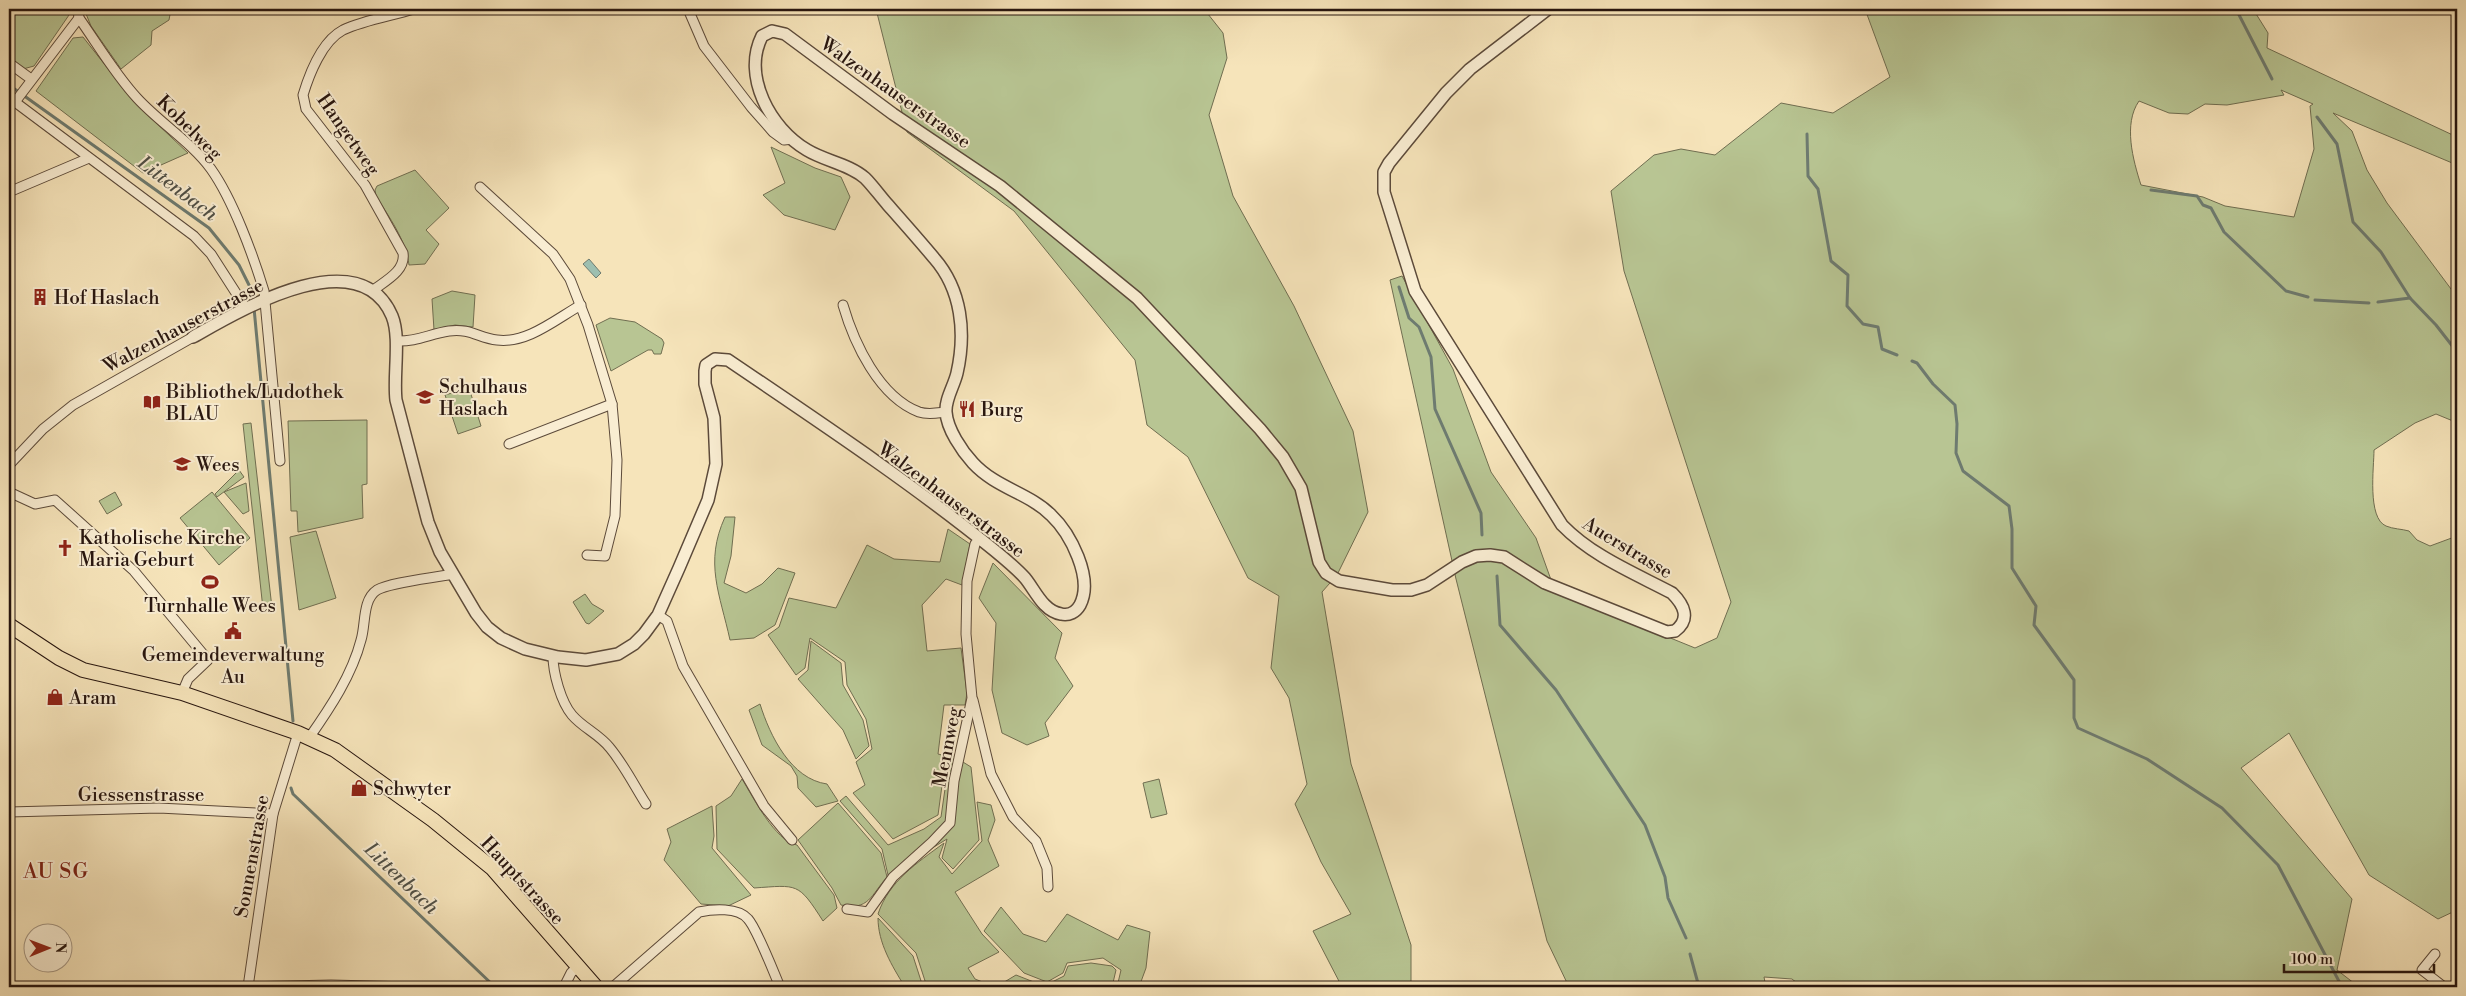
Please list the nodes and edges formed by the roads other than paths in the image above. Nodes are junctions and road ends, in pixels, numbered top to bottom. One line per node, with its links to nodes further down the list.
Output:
1 (414, 9): 12 (street, Hangetweg)
2 (688, 9): 8 (street)
3 (1548, 9): 26 (street, Auerstrasse)
4 (79, 13): 6 (street); 13 (street, Kobelweg)
5 (9, 63): 6 (street)
6 (28, 82): 7 (street)
7 (14, 101): 9 (street)
8 (794, 139): 19 (street, Walzenhauserstrasse); 26 (street, Walzenhauserstrasse)
9 (89, 158): 11 (street); 13 (street)
10 (480, 186): 14 (street)
11 (9, 192)
12 (372, 291): 13 (street, Walzenhauserstrasse); 17 (street, Walzenhauserstrasse)
13 (254, 304): 16 (street, Walzenhauserstrasse); 21 (street, Kobelweg)
14 (581, 305): 17 (street); 18 (street)
15 (842, 305): 19 (street)
16 (193, 337): 22 (street, Walzenhauserstrasse)
17 (396, 341): 27 (street, Walzenhauserstrasse)
18 (612, 404): 20 (street); 25 (street)
19 (946, 412): 24 (street, Walzenhauserstrasse)
20 (509, 444)
21 (280, 461)
22 (9, 464)
23 (9, 492): 31 (street)
24 (979, 538): 28 (street, Walzenhauserstrasse); 32 (street, Mennweg)
25 (587, 555)
26 (1326, 573)
27 (452, 574): 30 (street, Walzenhauserstrasse); 33 (street, Sonnenstrasse)
28 (658, 615): 30 (street, Walzenhauserstrasse); 37 (street)
29 (9, 625): 31 (main road, Hauptstrasse)
30 (553, 656): 34 (street)
31 (182, 693): 33 (main road, Hauptstrasse)
32 (972, 698): 38 (street); 39 (street, Mennweg)
33 (304, 736): 36 (street, Sonnenstrasse); 41 (main road, Hauptstrasse)
34 (646, 804)
35 (9, 812): 36 (street, Giessenstrasse)
36 (273, 814): 43 (street, Sonnenstrasse)
37 (792, 840)
38 (1048, 886)
39 (847, 909)
40 (2435, 954): 49 (street)
41 (577, 967): 45 (street); 46 (main road, Hauptstrasse)
42 (238, 987): 43 (street)
43 (248, 987): 44 (street)
44 (411, 987)
45 (564, 987)
46 (596, 987)
47 (613, 987): 48 (street)
48 (780, 987)
49 (2444, 987)

